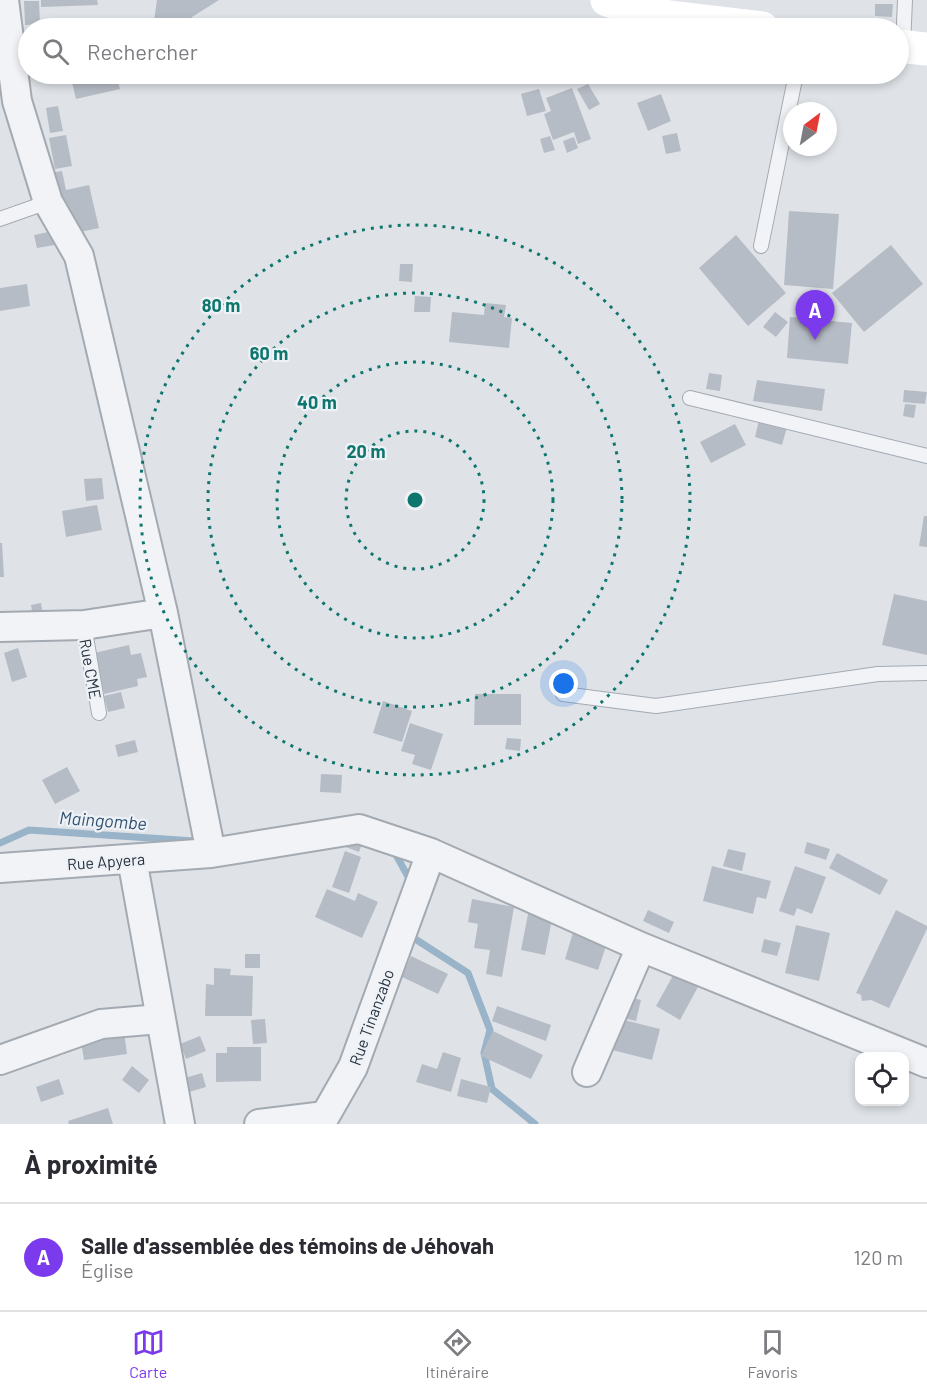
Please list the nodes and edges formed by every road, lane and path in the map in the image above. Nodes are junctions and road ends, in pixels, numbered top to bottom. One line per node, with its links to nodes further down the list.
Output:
1 (4, 0): 6 (street)
2 (608, 0): 4 (street)
3 (905, 0): 5 (lane)
4 (677, 18)
5 (907, 18)
6 (7, 83): 8 (street)
7 (794, 84): 10 (lane)
8 (48, 202): 9 (lane); 13 (street)
9 (0, 219)
10 (761, 246)
11 (690, 398): 12 (lane)
12 (927, 456)
13 (163, 613): 14 (street, Rue CME); 19 (street)
14 (84, 625): 15 (street, Rue CME); 18 (lane, Rue CME)
15 (0, 627)
16 (927, 673): 17 (lane)
17 (563, 694)
18 (99, 713)
19 (210, 845): 20 (street, Rue Apyera); 21 (street, Rue Apyera)
20 (431, 853): 23 (street, Rue Apyera); 29 (street, Rue Tinanzabo)
21 (132, 859): 22 (street, Rue Apyera); 24 (street)
22 (0, 868)
23 (641, 947): 26 (street, Rue Apyera); 27 (street)
24 (160, 1019): 25 (street); 28 (street)
25 (0, 1060)
26 (927, 1063)
27 (587, 1072)
28 (180, 1124)
29 (259, 1124)

